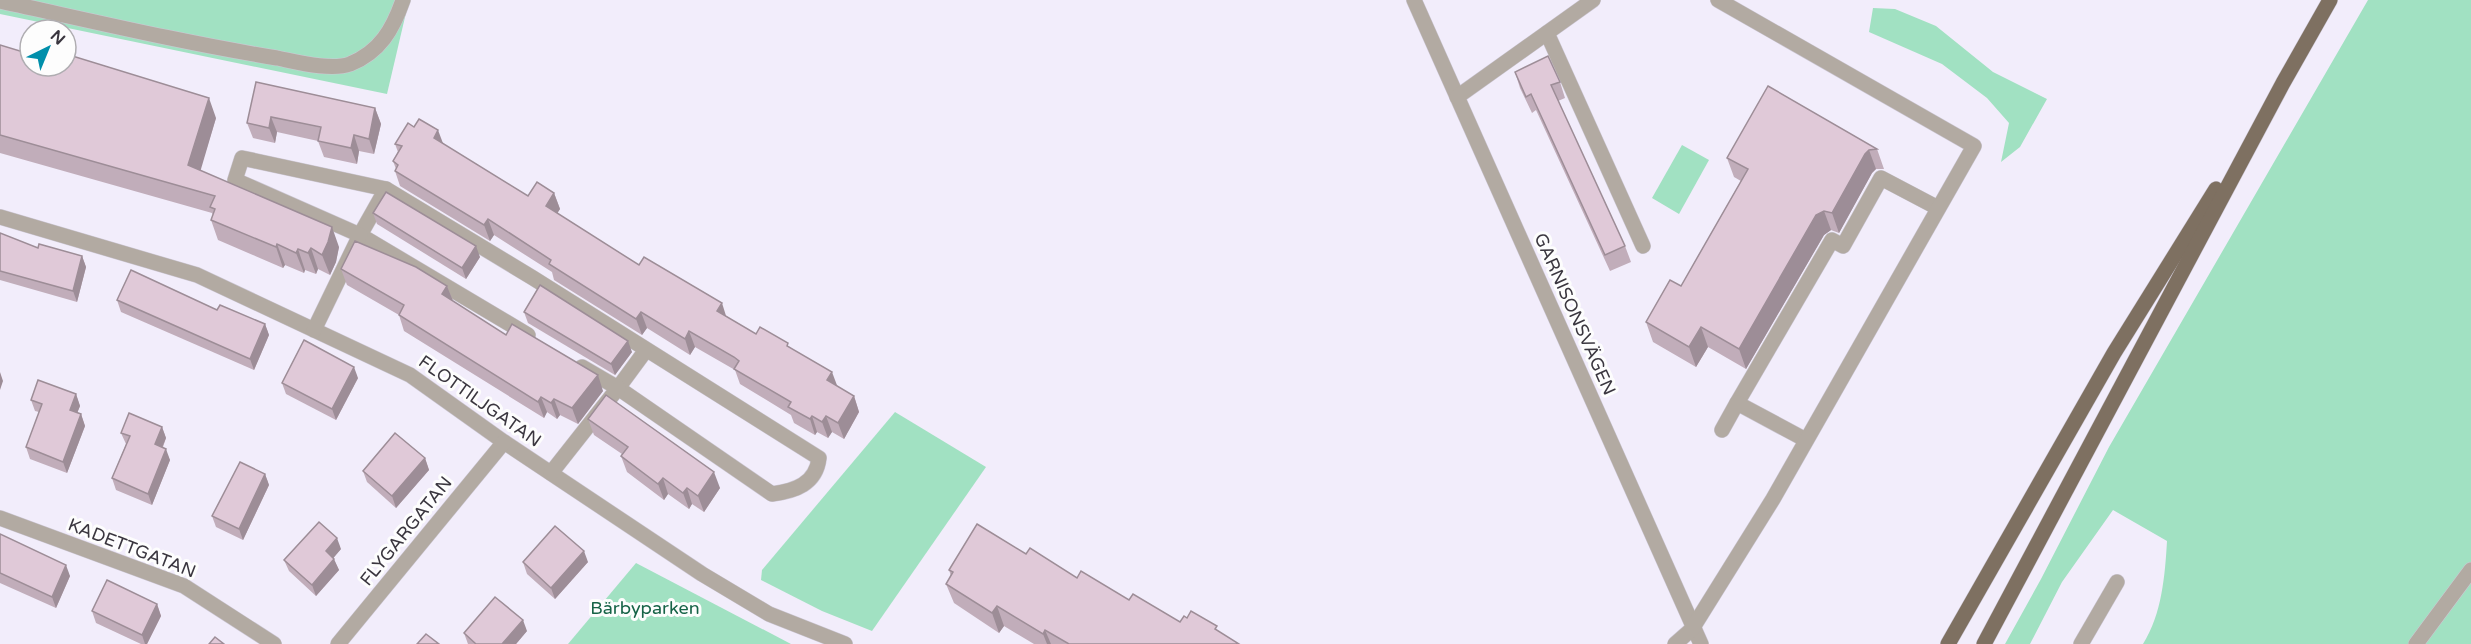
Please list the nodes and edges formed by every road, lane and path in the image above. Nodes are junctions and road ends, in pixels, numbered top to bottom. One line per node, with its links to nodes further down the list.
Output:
1 (403, 0): 6 (street)
2 (1414, 0): 9 (street, GARNISONSVÄGEN)
3 (1593, 0): 7 (street)
4 (1718, 0): 11 (street)
5 (2330, 0): 8 (main road)
6 (0, 1)
7 (1547, 33): 9 (street); 14 (street)
8 (2283, 83): 34 (main road); 35 (main road)
9 (1457, 97): 28 (street, GARNISONSVÄGEN)
10 (386, 189): 13 (street); 13 (street); 17 (street)
11 (1938, 208): 20 (street); 22 (street)
12 (0, 217): 15 (street, FLOTTILJGATAN)
13 (360, 235): 15 (street); 16 (street)
14 (1643, 246)
15 (314, 330): 23 (street, FLOTTILJGATAN)
16 (546, 345)
17 (645, 350): 19 (street); 19 (street)
18 (567, 358): 19 (street)
19 (618, 388): 24 (street)
20 (1737, 403): 21 (street); 22 (street)
21 (1722, 430)
22 (1806, 440): 28 (street)
23 (504, 442): 24 (street, FLOTTILJGATAN); 30 (street, FLYGARGATAN)
24 (551, 473): 31 (street, FLOTTILJGATAN)
25 (0, 518): 29 (street, KADETTGATAN)
26 (2471, 570): 37 (street)
27 (2117, 582): 36 (street)
28 (1692, 629): 32 (street); 33 (street, GARNISONSVÄGEN)
29 (274, 644)
30 (338, 644)
31 (845, 644)
32 (1675, 644)
33 (1701, 644)
34 (1948, 644)
35 (1984, 644)
36 (2081, 644)
37 (2416, 644)

